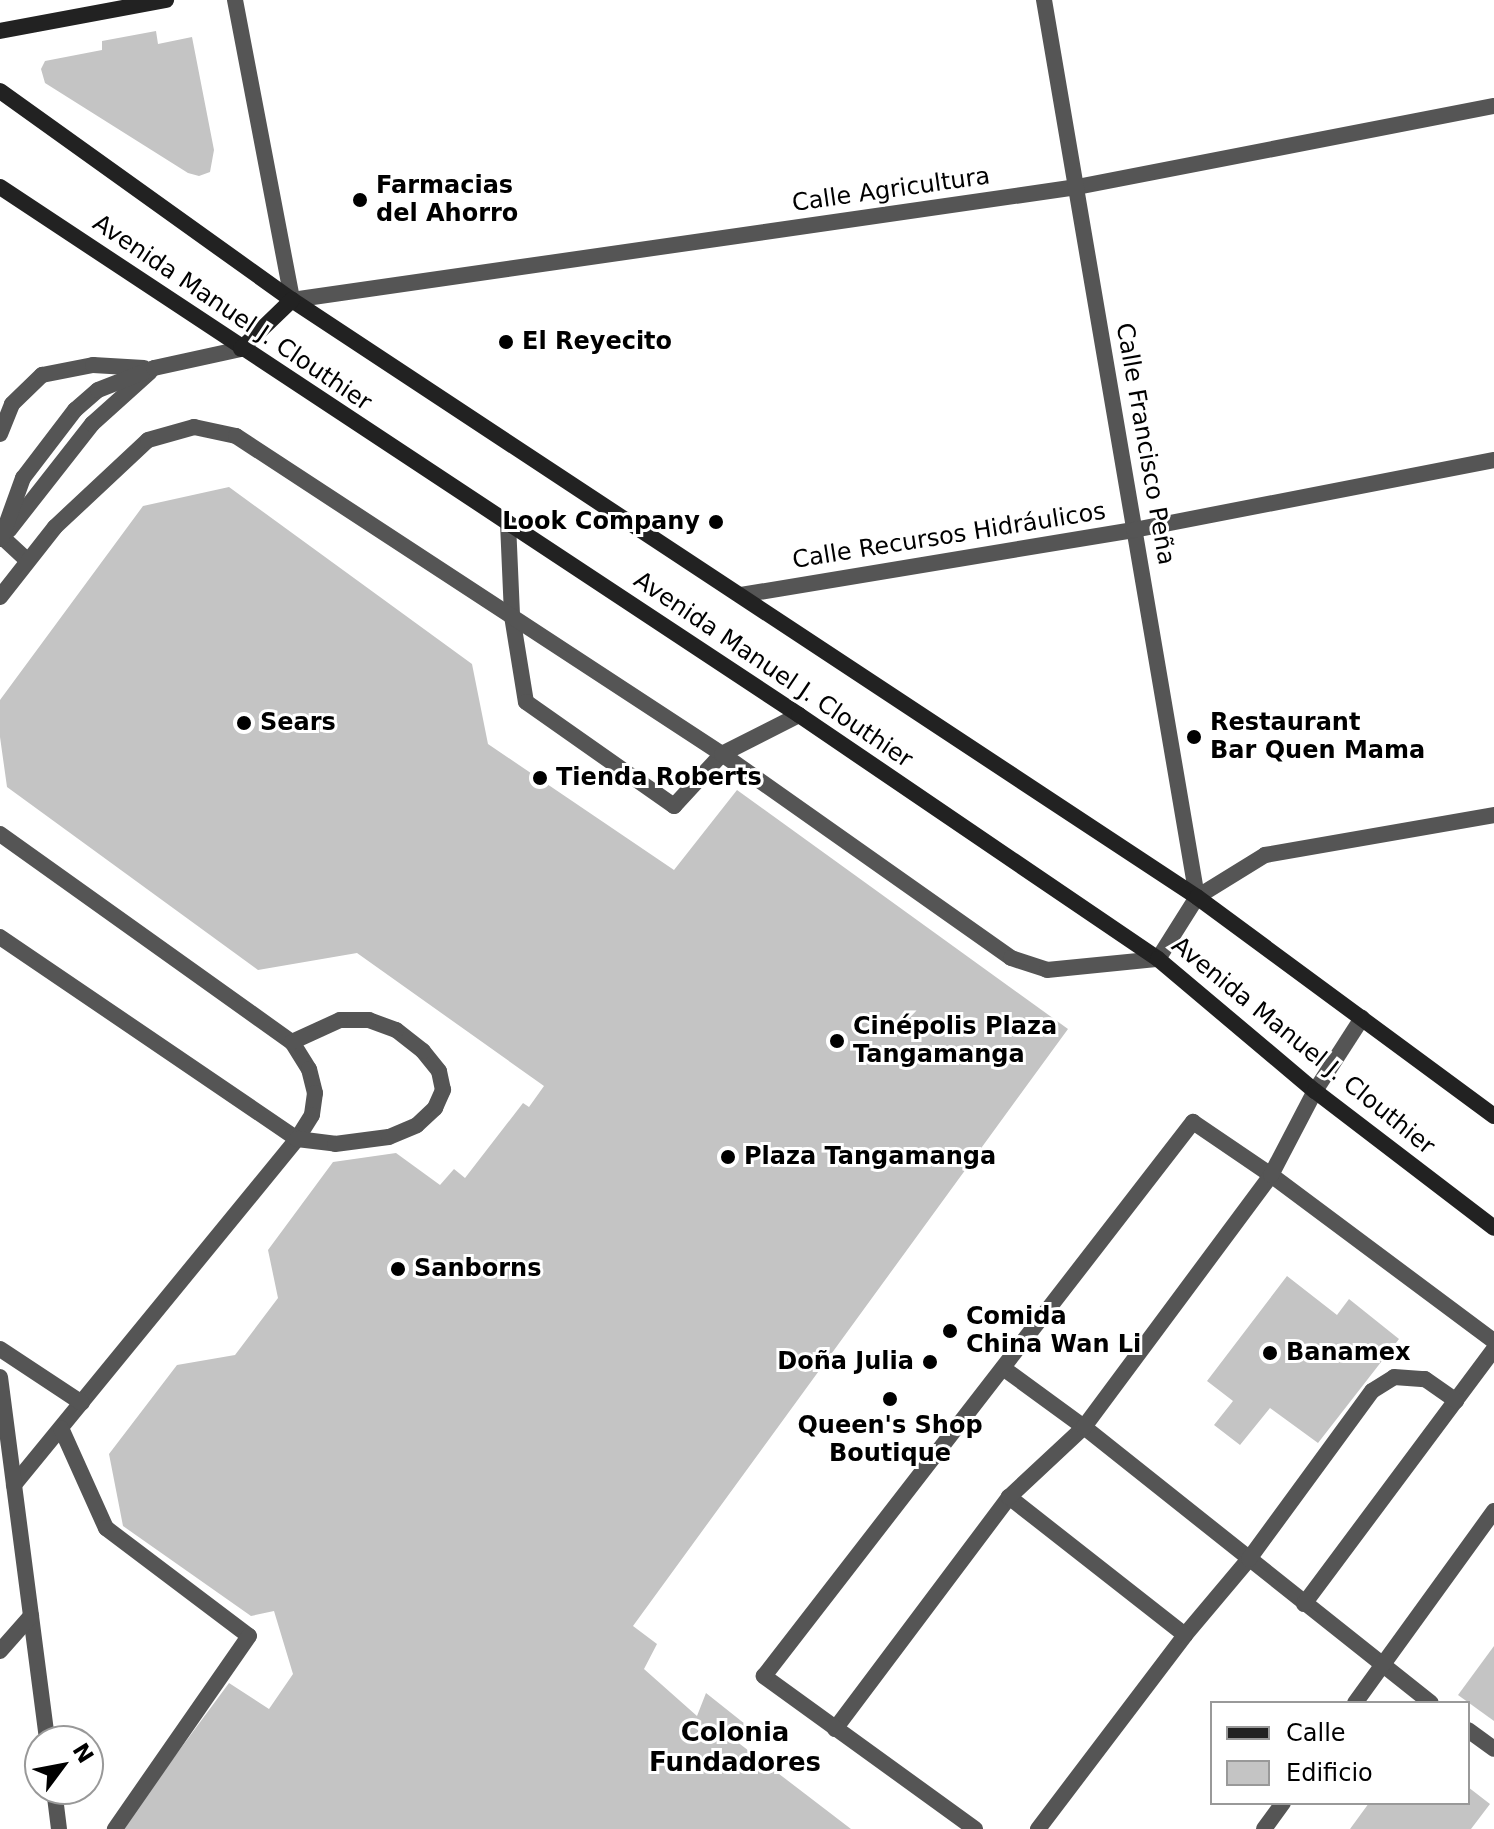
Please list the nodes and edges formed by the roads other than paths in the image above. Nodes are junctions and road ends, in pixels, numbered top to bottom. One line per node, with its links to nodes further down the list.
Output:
1 (166, 0): 4 (main road)
2 (235, 0): 9 (street)
3 (1044, 0): 8 (street, Calle Francisco Peña)
4 (0, 31)
5 (0, 91): 9 (main road, Avenida Manuel J. Clouthier)
6 (1494, 106): 8 (street, Calle Agricultura)
7 (0, 187): 10 (main road, Avenida Manuel J. Clouthier)
8 (1077, 187): 9 (street, Calle Agricultura); 15 (street, Calle Francisco Peña)
9 (292, 300): 10 (main road); 18 (main road, Avenida Manuel J. Clouthier)
10 (241, 349): 11 (street); 14 (main road, Avenida Manuel J. Clouthier)
11 (154, 368): 12 (street); 16 (street)
12 (0, 433)
13 (1494, 460): 15 (street, Calle Recursos Hidráulicos)
14 (508, 523): 20 (street); 21 (main road, Avenida Manuel J. Clouthier)
15 (1134, 530): 18 (street, Calle Recursos Hidráulicos); 25 (street, Calle Francisco Peña)
16 (0, 538): 17 (street)
17 (28, 561): 19 (street); 20 (street)
18 (741, 595): 25 (main road, Avenida Manuel J. Clouthier)
19 (0, 597)
20 (512, 616): 22 (street); 22 (street)
21 (799, 715): 22 (street); 27 (main road, Avenida Manuel J. Clouthier)
22 (722, 754): 27 (street)
23 (1494, 815): 25 (street)
24 (0, 834): 29 (street)
25 (1197, 897): 27 (street); 28 (main road, Avenida Manuel J. Clouthier)
26 (0, 937): 32 (street)
27 (1158, 959): 30 (main road, Avenida Manuel J. Clouthier)
28 (1362, 1018): 30 (street); 31 (main road, Avenida Manuel J. Clouthier)
29 (292, 1042): 32 (street); 32 (street)
30 (1315, 1091): 33 (street); 34 (main road, Avenida Manuel J. Clouthier)
31 (1494, 1116)
32 (297, 1139): 41 (street)
33 (1271, 1175): 35 (street); 38 (street); 42 (street)
34 (1494, 1228)
35 (1494, 1341)
36 (0, 1349): 41 (street)
37 (1494, 1349): 40 (street)
38 (1003, 1368): 42 (street); 56 (street)
39 (0, 1377): 44 (street)
40 (1456, 1401): 47 (street); 48 (street)
41 (82, 1403): 43 (street)
42 (1084, 1427): 45 (street); 47 (street)
43 (61, 1428): 44 (street); 62 (street)
44 (14, 1485): 49 (street)
45 (1009, 1497): 50 (street); 56 (street)
46 (1494, 1511): 52 (street)
47 (1249, 1559): 48 (street); 50 (street)
48 (1304, 1604): 52 (street)
49 (31, 1616): 51 (street); 55 (street)
50 (1185, 1635): 64 (street)
51 (0, 1651)
52 (1382, 1666): 53 (street); 54 (street)
53 (1356, 1701)
54 (1428, 1701)
55 (45, 1725)
56 (835, 1729): 63 (street)
57 (1470, 1731): 58 (street)
58 (1494, 1749)
59 (56, 1805): 61 (street)
60 (1282, 1805): 65 (street)
61 (59, 1829)
62 (115, 1829)
63 (975, 1829)
64 (1038, 1829)
65 (1264, 1829)

